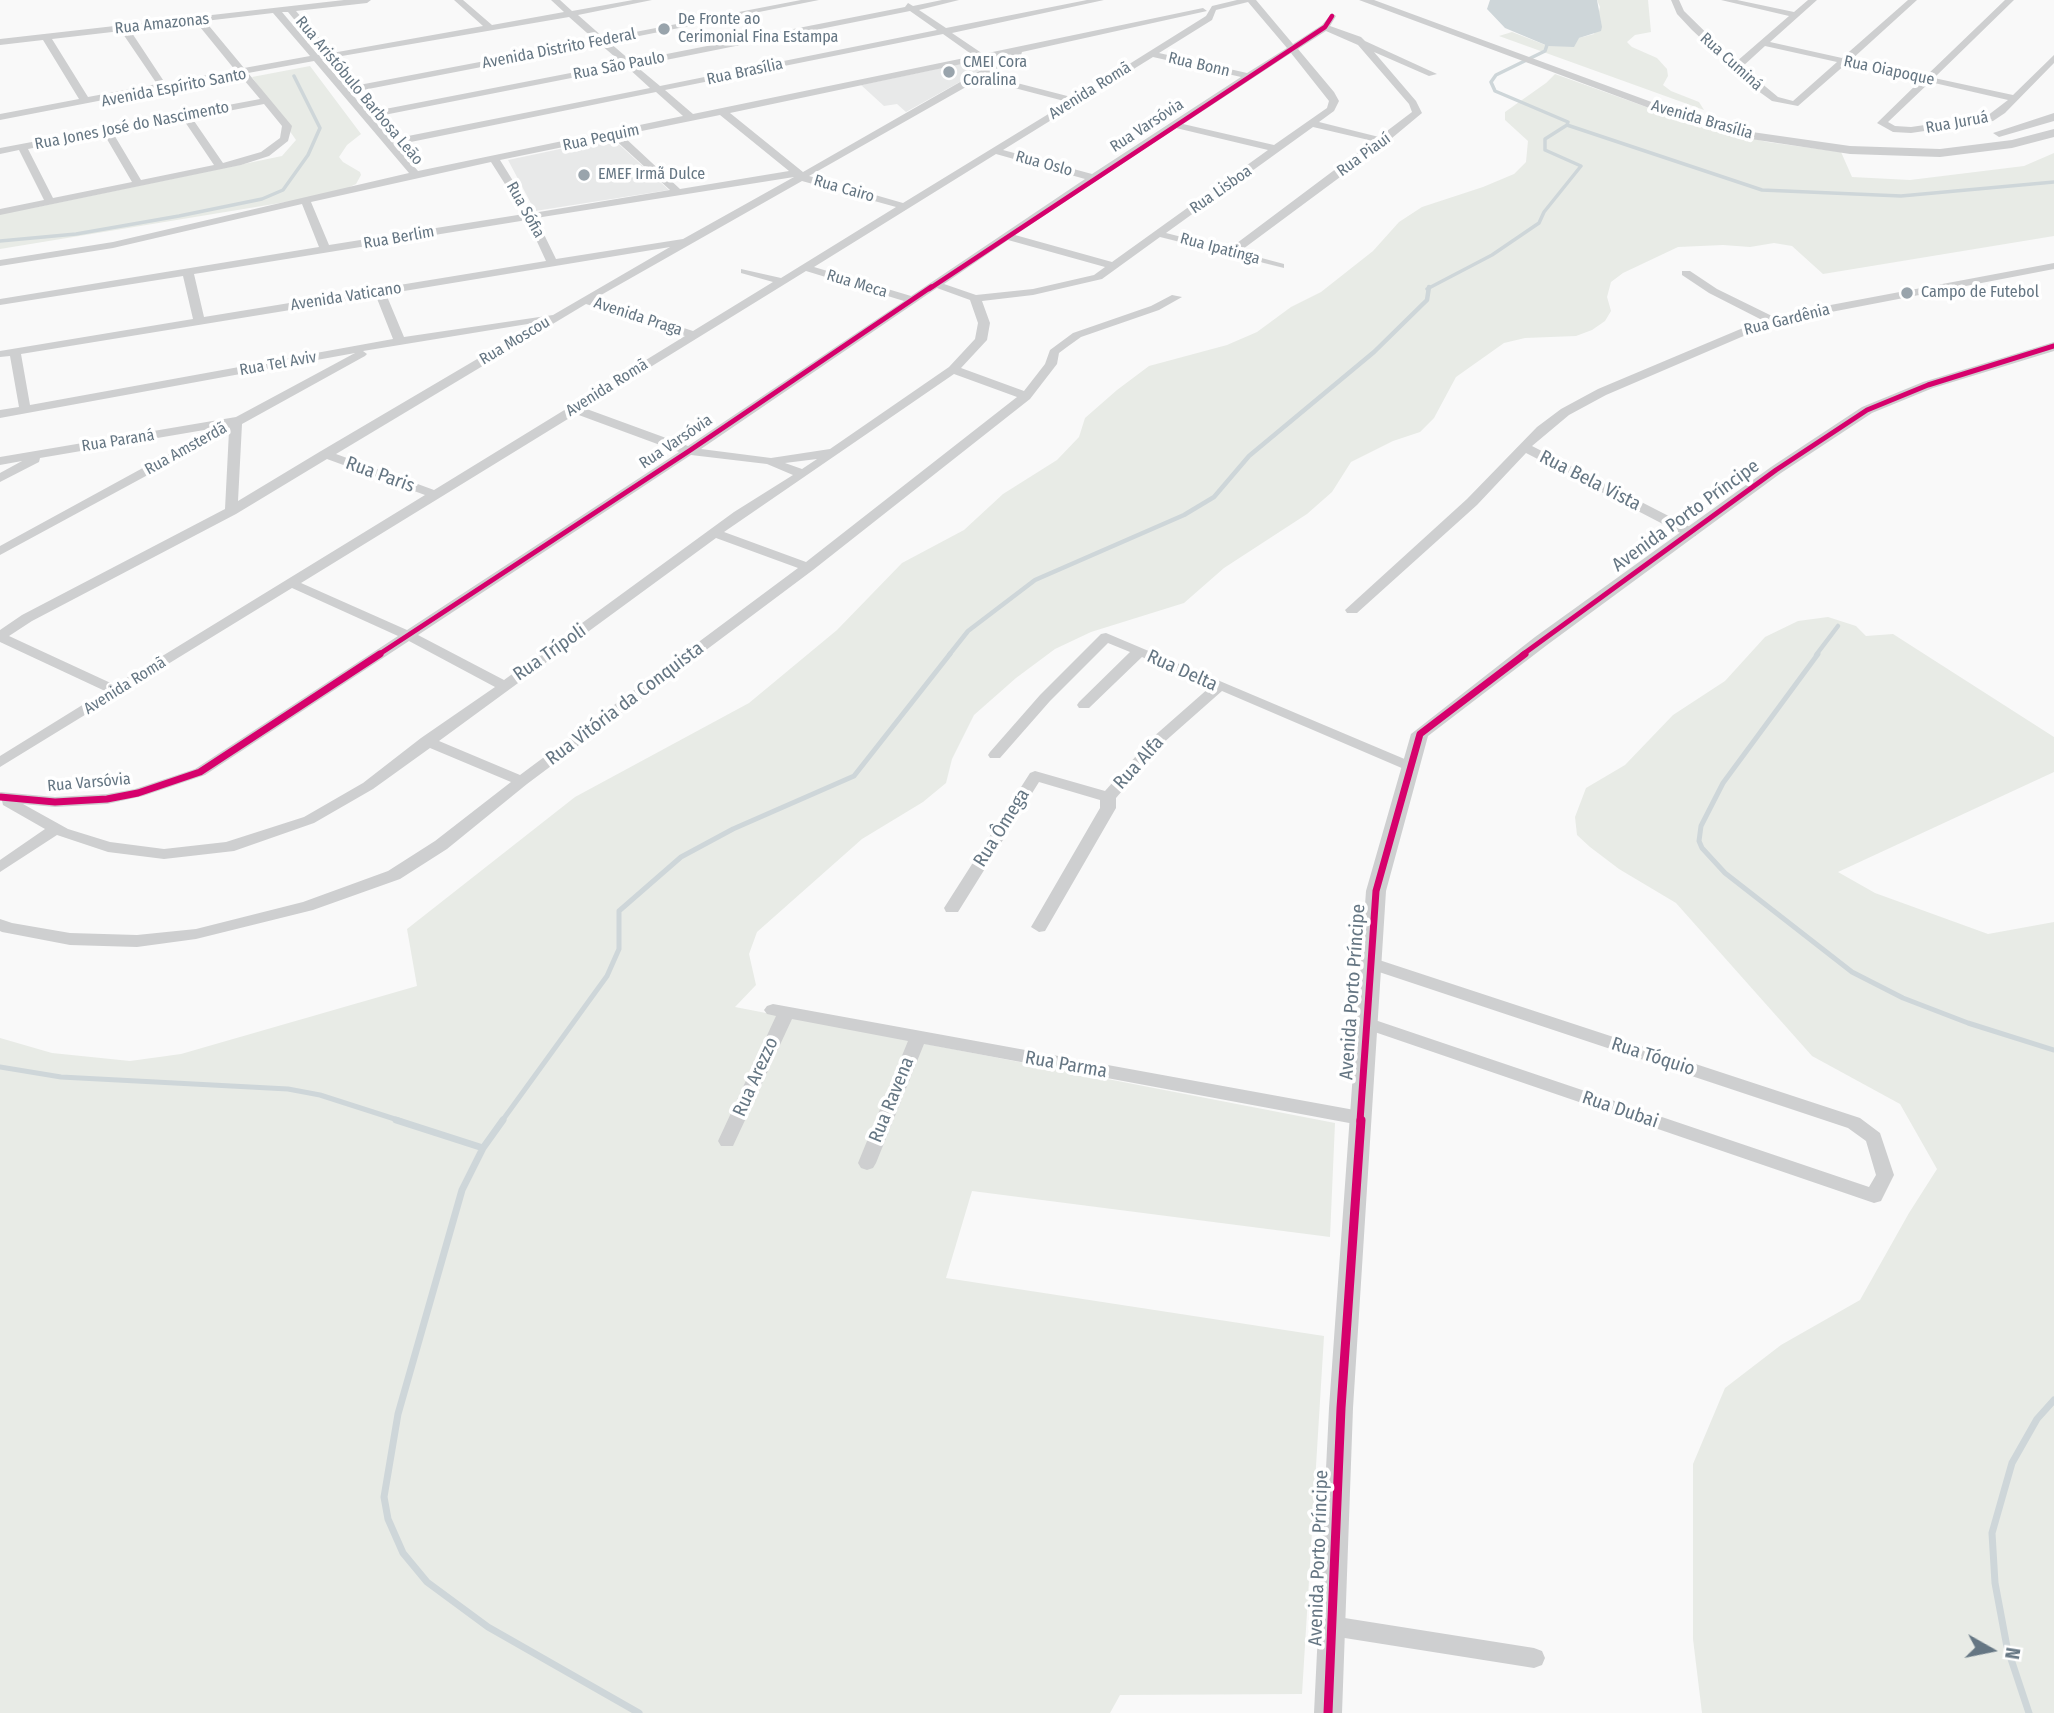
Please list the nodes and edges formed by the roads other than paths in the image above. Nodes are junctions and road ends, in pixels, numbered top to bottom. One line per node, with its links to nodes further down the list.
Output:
1 (366, 0): 20 (street, Rua Amazonas)
2 (458, 0): 29 (street)
3 (555, 0): 23 (street)
4 (648, 0): 23 (street, Avenida Espírito Santo)
5 (786, 0): 32 (street, Avenida Distrito Federal)
6 (815, 0): 32 (street, Avenida Distrito Federal)
7 (898, 0): 19 (street)
8 (954, 0): 19 (street, Rua São Paulo)
9 (1100, 0): 30 (street, Rua Brasília)
10 (1192, 0): 21 (street)
11 (1249, 0): 21 (street, Rua Pequim); 37 (street, Rua Lisboa)
12 (1364, 0): 42 (street, Avenida Brasília)
13 (1395, 0): 42 (street, Avenida Brasília)
14 (1675, 0): 45 (street, Rua Cuminá)
15 (1726, 0): 24 (street)
16 (1813, 0): 24 (street)
17 (1913, 0): 43 (street)
18 (2010, 0): 50 (street)
19 (912, 8): 30 (street); 44 (street, Rua São Paulo)
20 (290, 9): 22 (street, Rua Amazonas); 41 (street, Rua Aristóbulo Barbosa Leão)
21 (1209, 10): 36 (street, Rua Pequim); 38 (street, Avenida Romã)
22 (276, 11): 26 (street, Rua Amazonas); 41 (street)
23 (570, 14): 29 (street, Avenida Espírito Santo); 32 (street)
24 (1796, 15): 35 (street)
25 (1332, 16): 27 (street, Rua Varsóvia)
26 (199, 20): 28 (street, Rua Amazonas); 46 (street)
27 (1325, 26): 33 (street); 37 (street, Rua Varsóvia)
28 (124, 28): 31 (street, Rua Amazonas); 52 (street)
29 (490, 28): 41 (street, Avenida Espírito Santo)
30 (945, 31): 39 (street); 54 (street, Rua Brasília)
31 (46, 37): 34 (street, Rua Amazonas); 56 (street)
32 (598, 38): 44 (street); 51 (street, Avenida Distrito Federal)
33 (1357, 39): 47 (street); 73 (street, Rua Piauí)
34 (0, 42)
35 (1763, 43): 43 (street, Rua Oiapoque); 45 (street)
36 (1031, 46): 39 (street, Rua Pequim); 48 (street, Rua Moscou)
37 (1293, 47): 49 (street, Rua Varsóvia); 67 (street, Rua Lisboa)
38 (1151, 54): 49 (street, Rua Bonn); 58 (street, Avenida Romã)
39 (981, 57): 60 (street, Rua Pequim)
40 (2054, 58): 55 (street, Rua Juruá)
41 (324, 59): 46 (street, Avenida Espírito Santo); 51 (street, Rua Aristóbulo Barbosa Leão); 53 (street)
42 (1544, 61): 64 (street, Avenida Brasília); 70 (street, Avenida Brasília)
43 (1844, 61): 45 (street, Rua Cuminá); 50 (street, Rua Oiapoque)
44 (628, 64): 54 (street); 61 (street, Rua São Paulo)
45 (1736, 67)
46 (243, 73): 52 (street, Avenida Espírito Santo); 57 (street)
47 (1432, 74)
48 (980, 76): 58 (street); 82 (street, Rua Moscou)
49 (1247, 76): 68 (street, Rua Varsóvia)
50 (1930, 80): 55 (street, Rua Oiapoque); 55 (street, Rua Juruá)
51 (356, 86): 53 (street, Avenida Distrito Federal); 61 (street, Rua Aristóbulo Barbosa Leão)
52 (163, 88): 56 (street, Avenida Espírito Santo); 65 (street, Avenida Espírito Santo)
53 (342, 88): 63 (street)
54 (659, 90): 66 (street); 72 (street, Rua Brasília)
55 (2014, 99)
56 (85, 101): 65 (street, Avenida Espírito Santo)
57 (265, 101): 62 (street, Rua Jones José do Nascimento); 80 (street)
58 (1076, 101): 78 (street, Avenida Romã)
59 (0, 104): 65 (street)
60 (723, 112): 66 (street, Rua Pequim); 82 (street, Rua Cairo)
61 (380, 113): 63 (street, Rua São Paulo); 72 (street, Rua Aristóbulo Barbosa Leão)
62 (186, 116): 69 (street, Rua Jones José do Nascimento); 80 (street)
63 (366, 116): 74 (street)
64 (2054, 117)
65 (4, 118)
66 (692, 119): 71 (street, Rua Pequim)
67 (1313, 124): 73 (street); 76 (street, Rua Lisboa)
68 (1174, 125): 76 (street); 83 (street, Rua Varsóvia)
69 (107, 131): 75 (street, Rua Jones José do Nascimento); 84 (street)
70 (2054, 133)
71 (616, 135): 79 (street, Rua Pequim); 85 (street)
72 (402, 141): 74 (street, Rua Brasília); 81 (street, Rua Aristóbulo Barbosa Leão)
73 (1383, 141): 95 (street, Rua Piauí)
74 (390, 143): 81 (street)
75 (22, 147): 77 (street, Rua Jones José do Nascimento); 87 (street)
76 (1278, 149): 91 (street, Rua Lisboa)
77 (0, 151)
78 (995, 151): 83 (street, Rua Oslo); 88 (street, Avenida Romã)
79 (495, 160): 81 (street, Rua Pequim); 90 (street, Rua Sófia)
80 (220, 166): 84 (street)
81 (422, 174): 86 (street, Rua Pequim)
82 (801, 175): 85 (street, Rua Berlim); 88 (street, Rua Cairo); 93 (street, Rua Moscou)
83 (1093, 177): 92 (street, Rua Varsóvia)
84 (138, 183): 87 (street)
85 (678, 192): 90 (street, Rua Berlim)
86 (305, 199): 94 (street); 97 (street, Rua Pequim)
87 (50, 202): 89 (street)
88 (904, 206): 101 (street, Avenida Romã)
89 (0, 212)
90 (530, 216): 94 (street, Rua Berlim); 96 (street, Rua Sófia)
91 (1159, 233): 95 (street, Rua Ipatinga); 99 (street, Rua Lisboa)
92 (1006, 236): 99 (street); 106 (street, Rua Varsóvia)
93 (692, 241): 96 (street, Avenida Vaticano); 110 (street, Rua Moscou)
94 (326, 251): 103 (street, Rua Berlim)
95 (1232, 252): 98 (street, Rua Ipatinga)
96 (552, 262): 107 (street, Avenida Vaticano)
97 (0, 264)
98 (1280, 265)
99 (1114, 266): 109 (street, Rua Lisboa)
100 (2054, 266): 114 (street, Rua Gardênia)
101 (803, 267): 105 (street, Avenida Romã); 111 (street, Rua Meca)
102 (745, 271): 105 (street)
103 (188, 273): 112 (street, Rua Berlim); 115 (street)
104 (1686, 274): 114 (street)
105 (779, 281): 116 (street, Avenida Romã)
106 (935, 284): 109 (street); 111 (street, Rua Varsóvia)
107 (380, 292): 115 (street, Avenida Vaticano); 117 (street)
108 (1176, 297): 123 (street, Rua Vitória da Conquista)
109 (975, 298): 122 (street, Rua Trípoli)
110 (585, 300): 113 (street, Rua Moscou); 116 (street, Avenida Praga)
111 (912, 300): 129 (street, Rua Varsóvia)
112 (0, 302)
113 (556, 316): 117 (street, Rua Tel Aviv); 132 (street, Rua Moscou)
114 (1771, 320): 128 (street, Rua Gardênia)
115 (199, 321): 120 (street, Avenida Vaticano)
116 (692, 335): 124 (street, Avenida Romã)
117 (400, 341): 119 (street, Rua Tel Aviv)
118 (2054, 346): 140 (street, Avenida Porto Príncipe)
119 (372, 348): 125 (street, Rua Tel Aviv); 127 (street, Rua Amsterdã)
120 (15, 351): 121 (street, Avenida Vaticano); 125 (street)
121 (0, 354)
122 (953, 369): 123 (street); 131 (street, Rua Trípoli)
123 (1026, 396): 142 (street, Rua Vitória da Conquista)
124 (574, 409): 129 (street); 137 (street, Avenida Romã)
125 (25, 410): 126 (street, Rua Tel Aviv)
126 (0, 414)
127 (236, 421): 130 (street, Rua Paraná); 138 (street); 141 (street, Rua Amsterdã)
128 (1526, 447): 140 (street, Rua Bela Vista); 144 (street)
129 (689, 451): 134 (street); 145 (street, Rua Varsóvia)
130 (47, 452): 133 (street, Rua Paraná); 136 (street)
131 (832, 453): 134 (street); 135 (street, Rua Trípoli)
132 (325, 454): 137 (street, Rua Paris); 138 (street, Rua Moscou)
133 (0, 461)
134 (769, 461): 135 (street)
135 (803, 474): 139 (street, Rua Trípoli)
136 (0, 478)
137 (436, 495): 143 (street, Avenida Romã)
138 (231, 511): 146 (street, Rua Moscou)
139 (715, 533): 142 (street); 148 (street, Rua Trípoli)
140 (1690, 533): 155 (street, Avenida Porto Príncipe)
141 (0, 551)
142 (808, 567): 156 (street, Rua Vitória da Conquista)
143 (291, 583): 145 (street); 150 (street, Avenida Romã)
144 (1352, 610)
145 (407, 635): 148 (street); 157 (street, Rua Varsóvia)
146 (0, 636): 150 (street)
147 (1139, 652): 149 (street, Rua Delta); 151 (street); 153 (street, Rua Delta)
148 (503, 686): 152 (street, Rua Trípoli)
149 (1218, 687): 155 (street, Rua Delta); 158 (street, Rua Alfa)
150 (116, 691): 154 (street, Avenida Romã)
151 (1084, 705)
152 (426, 741): 156 (street); 159 (street, Rua Trípoli)
153 (995, 755)
154 (0, 762)
155 (1409, 766): 164 (street, Avenida Porto Príncipe)
156 (522, 781): 162 (street, Rua Vitória da Conquista)
157 (0, 797): 159 (street, Rua Trípoli)
158 (1108, 797): 161 (street, Rua Ômega); 163 (street, Rua Alfa)
159 (56, 828): 160 (street)
160 (0, 867)
161 (952, 908)
162 (0, 924)
163 (1039, 927)
164 (1370, 963): 166 (street, Avenida Porto Príncipe); 171 (street, Rua Tóquio)
165 (779, 1011): 167 (street, Rua Parma); 169 (street, Rua Arezzo)
166 (1366, 1023): 168 (street, Avenida Porto Príncipe); 171 (street, Rua Dubai)
167 (918, 1038): 168 (street, Rua Parma); 170 (street, Rua Ravena)
168 (1360, 1118): 172 (street, Avenida Porto Príncipe)
169 (727, 1141)
170 (867, 1163)
171 (1874, 1196)
172 (1332, 1626): 173 (street); 174 (street, Avenida Porto Príncipe)
173 (1534, 1658)
174 (1328, 1713)

